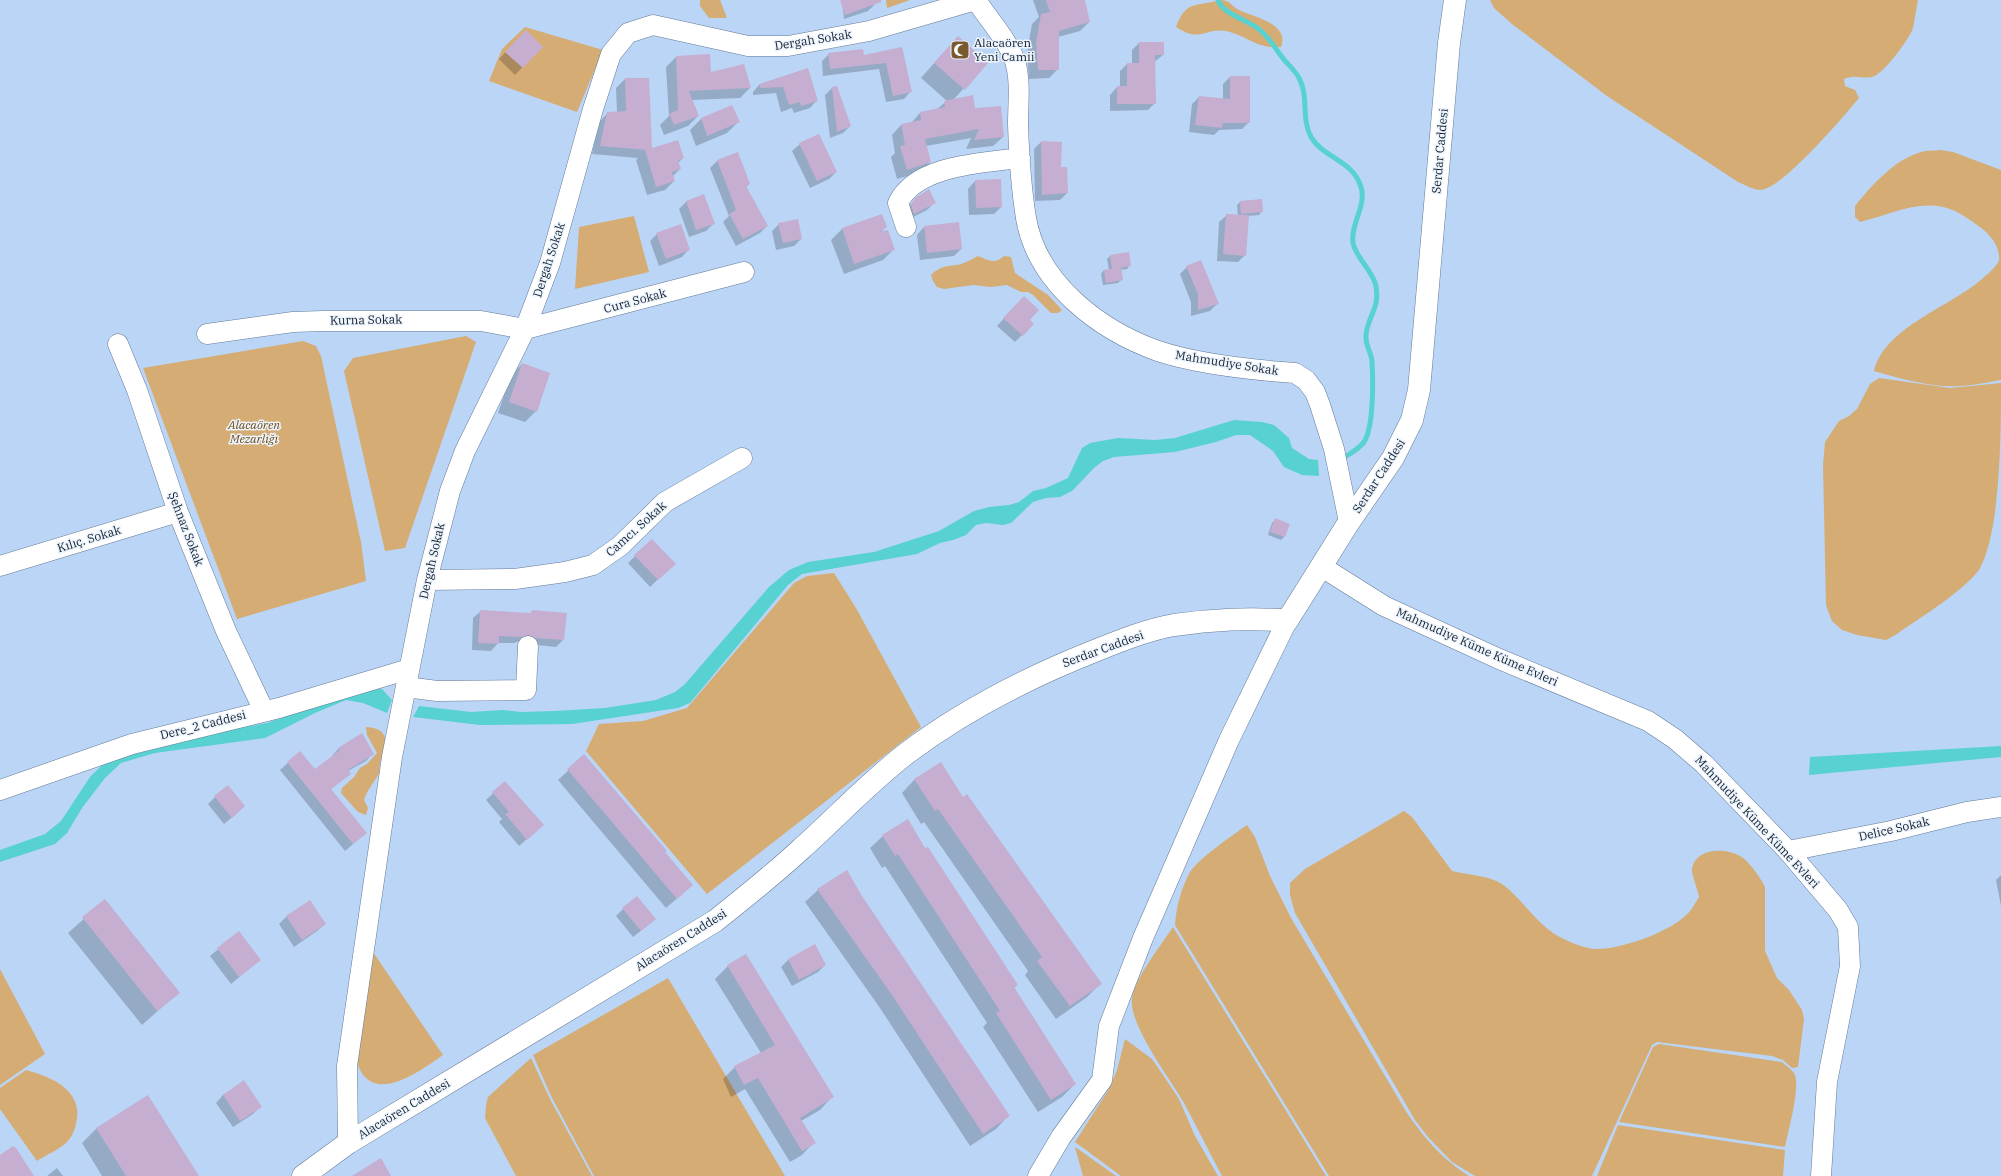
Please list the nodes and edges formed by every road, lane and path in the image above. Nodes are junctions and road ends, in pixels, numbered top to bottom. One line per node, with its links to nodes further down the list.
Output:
1 (976, 0): 3 (street, Mahmudiye Sokak); 6 (street, Dergah Sokak)
2 (1455, 0): 11 (street, Serdar Caddesi)
3 (1020, 158): 4 (street); 11 (street, Mahmudiye Sokak)
4 (906, 227)
5 (744, 272): 6 (street, Cura Sokak)
6 (525, 329): 7 (street, Kurna Sokak); 14 (street, Dergah Sokak)
7 (207, 334)
8 (118, 344): 10 (street, Şehnaz Sokak)
9 (742, 458): 14 (street, Camcı. Sokak)
10 (178, 512): 12 (street, Kılıç. Sokak); 19 (street, Şehnaz Sokak)
11 (1349, 522): 13 (street, Serdar Caddesi)
12 (0, 566)
13 (1322, 567): 15 (street, Serdar Caddesi); 23 (street, Mahmudiye Küme Küme Evleri)
14 (426, 580): 17 (street, Dergah Sokak)
15 (1287, 621): 18 (street, Serdar Caddesi); 26 (street)
16 (528, 646): 17 (street)
17 (406, 683): 19 (street, Dere_2 Caddesi); 22 (street, Dergah Sokak)
18 (987, 702): 24 (street, Alacaören Caddesi)
19 (264, 711): 20 (street, Dere_2 Caddesi)
20 (0, 790)
21 (2001, 807): 23 (street, Delice Sokak)
22 (380, 833): 24 (street, Alacaören Caddesi)
23 (1788, 851): 27 (street, Mahmudiye Küme Küme Evleri)
24 (348, 1143): 25 (street, Alacaören Caddesi)
25 (302, 1176)
26 (1038, 1176)
27 (1821, 1176)

